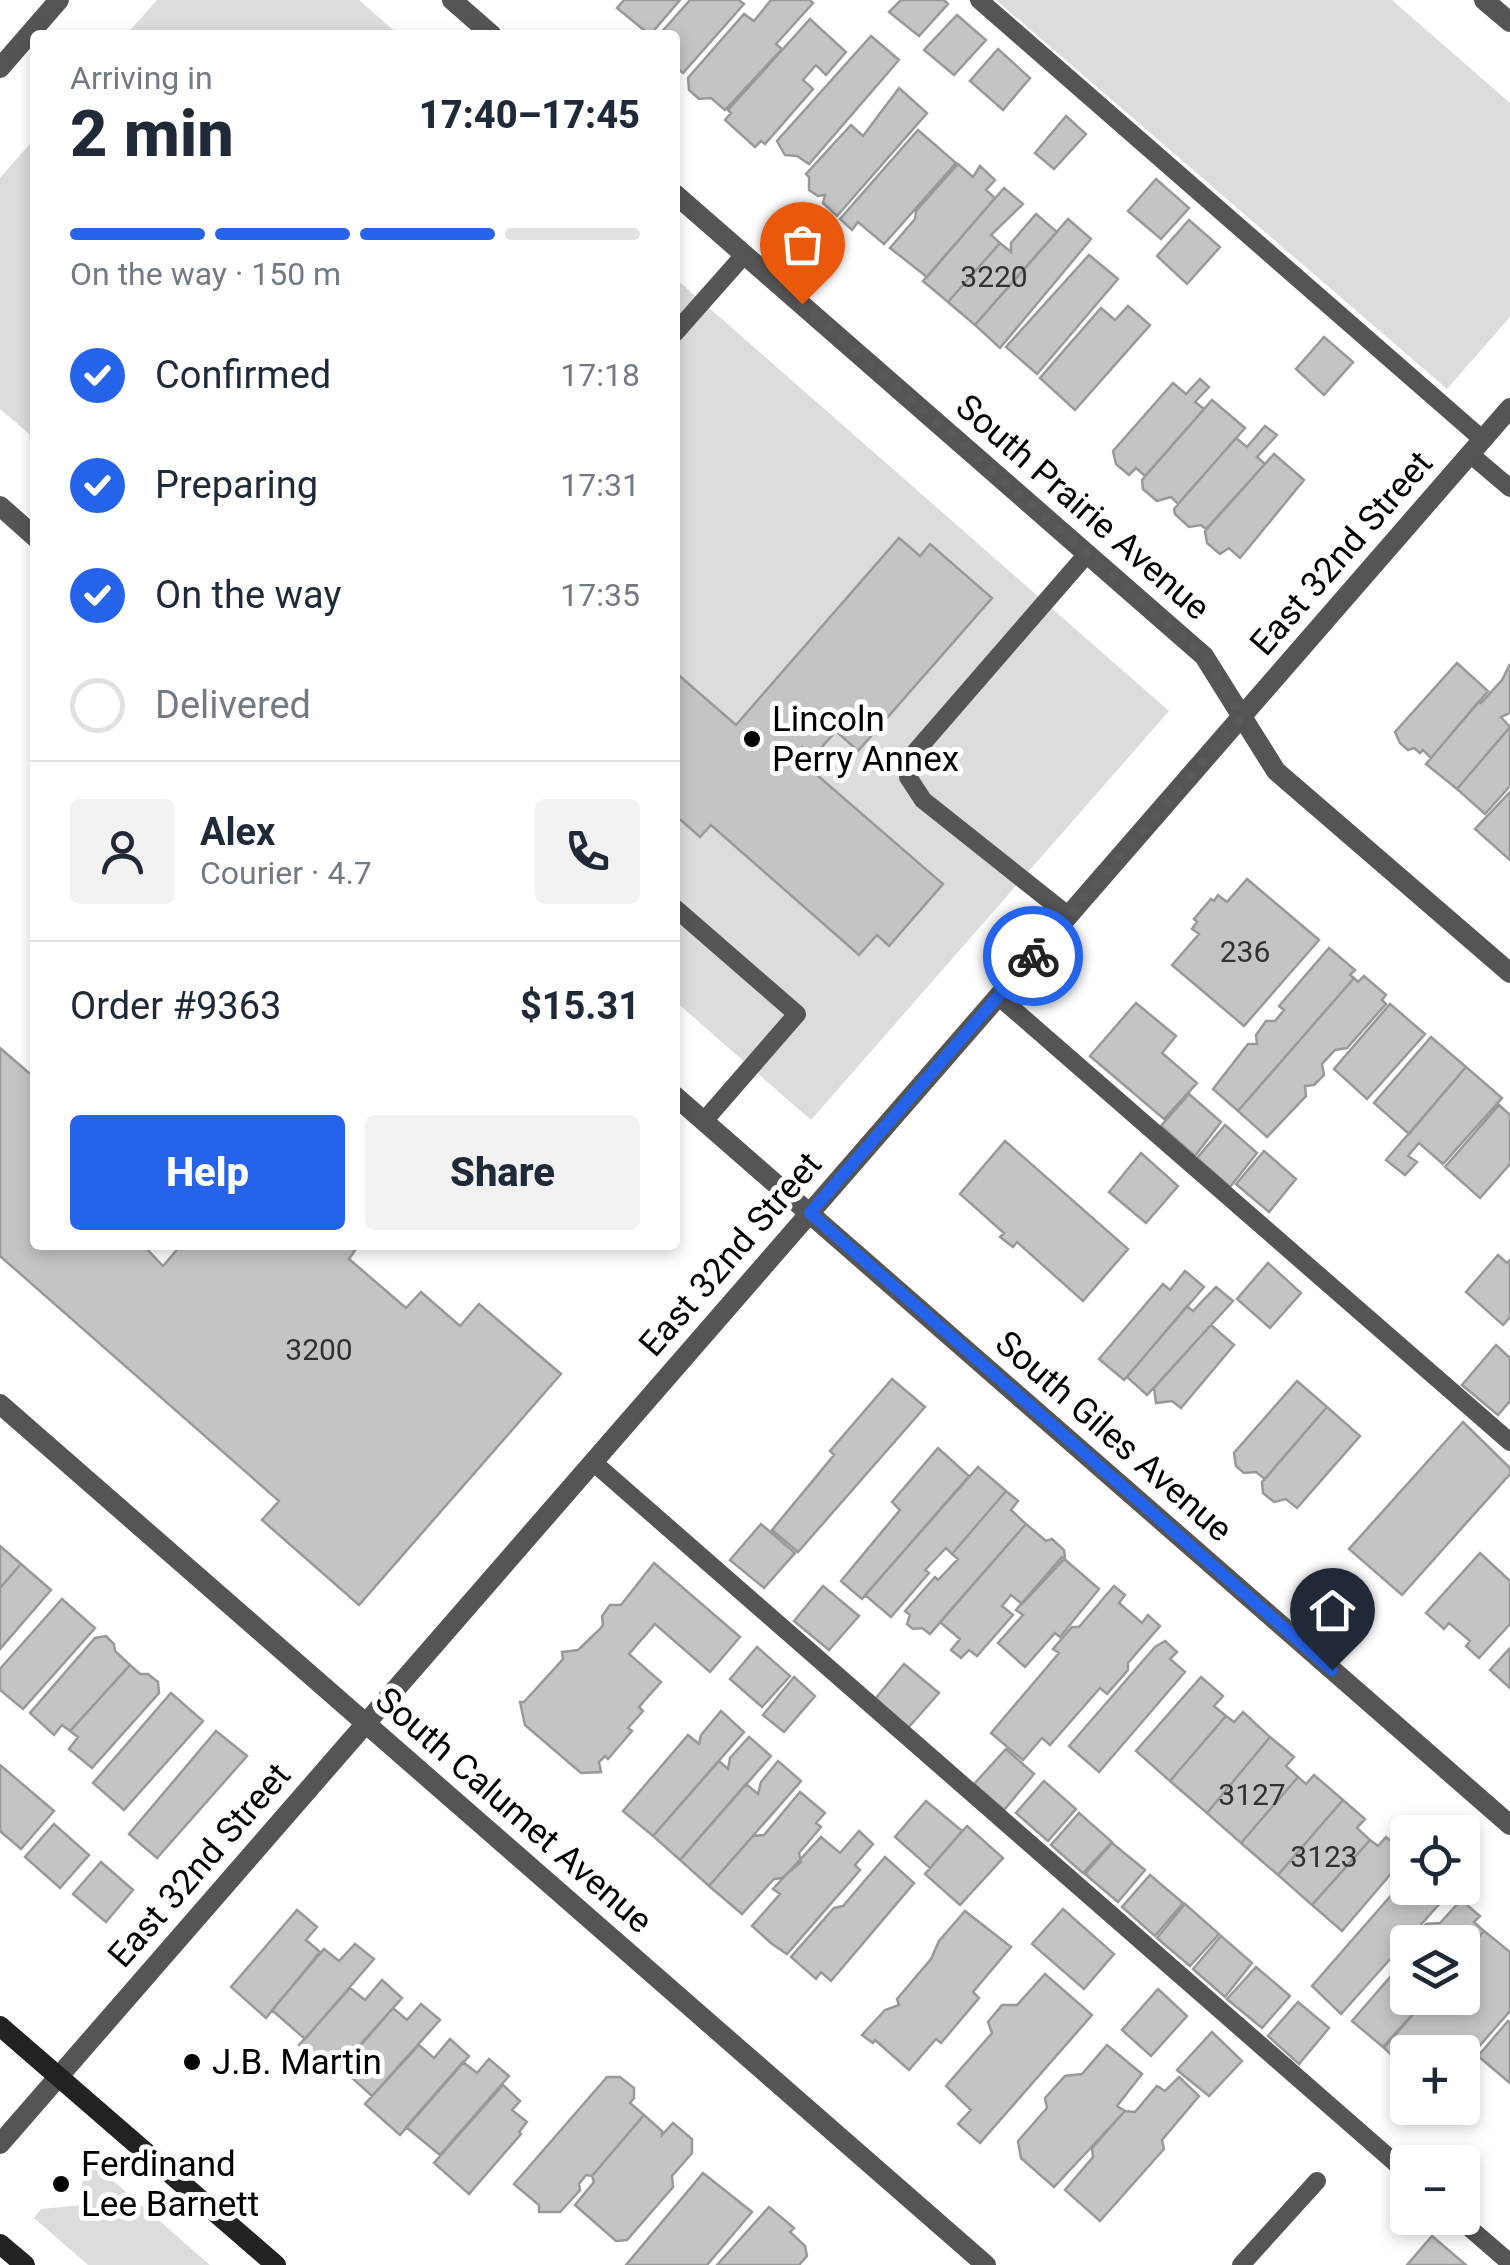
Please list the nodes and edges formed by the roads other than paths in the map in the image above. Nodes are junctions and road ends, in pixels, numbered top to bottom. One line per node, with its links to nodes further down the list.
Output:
1 (59, 0): 7 (street)
2 (452, 0): 8 (street)
3 (979, 0): 14 (lane)
4 (1484, 0): 5 (street)
5 (1510, 22)
6 (30, 30): 9 (street)
7 (30, 30)
8 (486, 30)
9 (3, 58)
10 (680, 198): 11 (street, South Prairie Avenue)
11 (744, 255): 12 (lane); 18 (street, South Prairie Avenue)
12 (680, 328)
13 (1510, 408): 14 (street, East 32nd Street)
14 (1476, 446): 15 (lane); 19 (street, East 32nd Street)
15 (1510, 488)
16 (0, 506): 17 (street)
17 (30, 533)
18 (1087, 554): 19 (street, South Prairie Avenue); 21 (lane)
19 (1242, 717): 21 (street, East 32nd Street); 22 (street, South Prairie Avenue)
20 (680, 912): 25 (lane)
21 (1068, 916): 23 (street, East 32nd Street)
22 (1510, 973)
23 (998, 996): 26 (street, East 32nd Street); 28 (lane)
24 (680, 1100): 25 (street, South Giles Avenue)
25 (704, 1121): 26 (street, South Giles Avenue)
26 (810, 1213): 29 (street, East 32nd Street); 31 (street, South Giles Avenue)
27 (0, 1404): 30 (street, South Calumet Avenue)
28 (1510, 1442)
29 (593, 1462): 30 (street, East 32nd Street); 35 (lane)
30 (365, 1723): 33 (street, East 32nd Street); 42 (street, South Calumet Avenue)
31 (1510, 1825)
32 (0, 2026): 33 (main road)
33 (59, 2076): 34 (street, East 32nd Street); 41 (main road)
34 (0, 2144)
35 (1390, 2158)
36 (1316, 2181): 43 (lane)
37 (1478, 2235): 39 (lane)
38 (0, 2244): 40 (main road)
39 (1510, 2263)
40 (25, 2265)
41 (276, 2265)
42 (986, 2265)
43 (1241, 2265)

